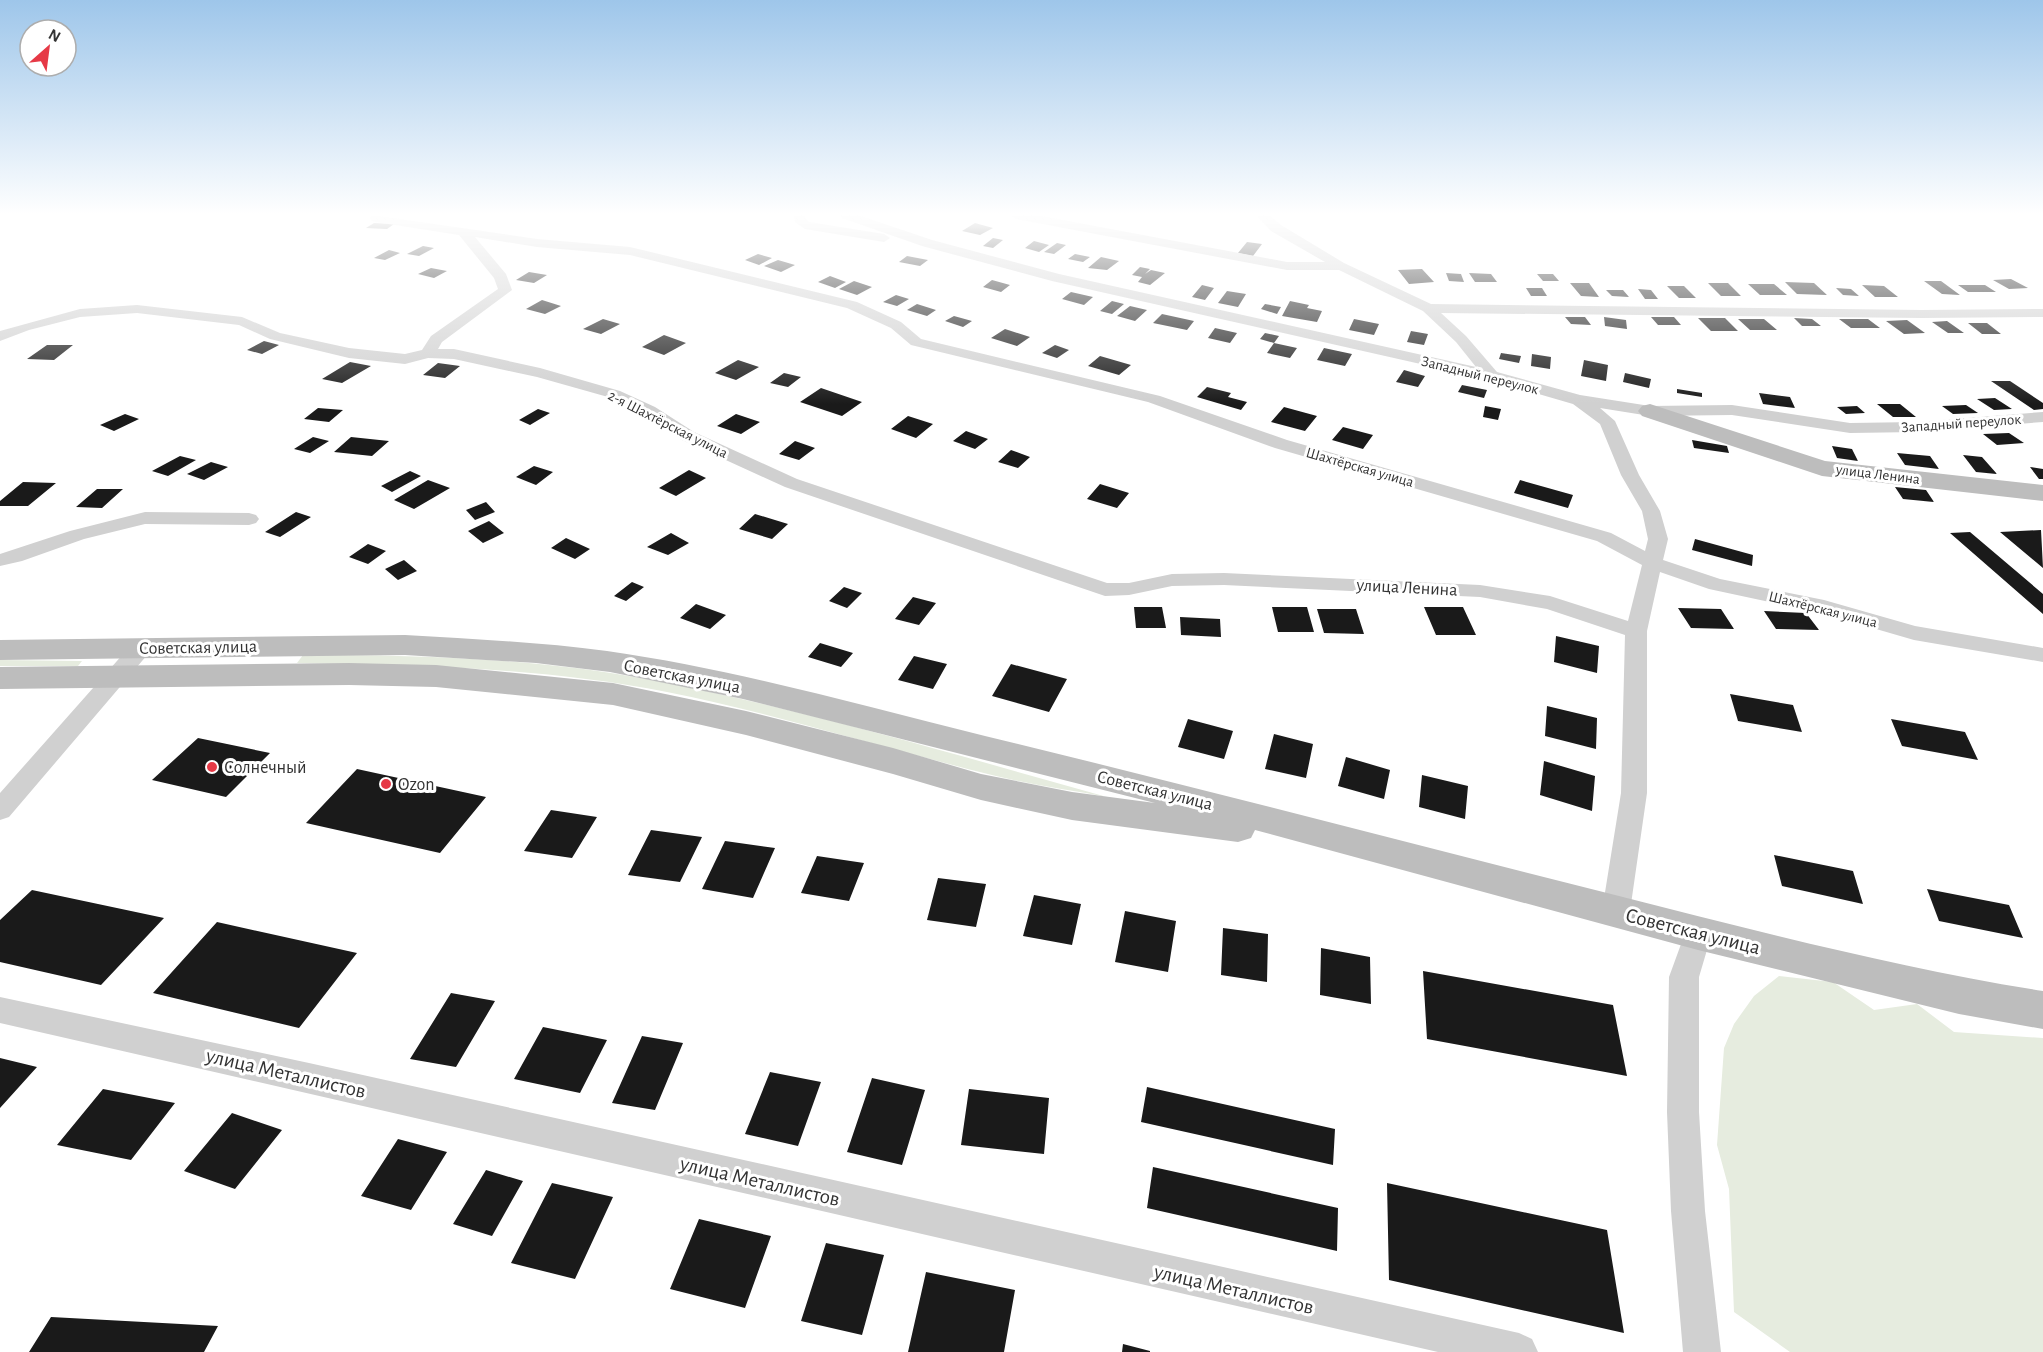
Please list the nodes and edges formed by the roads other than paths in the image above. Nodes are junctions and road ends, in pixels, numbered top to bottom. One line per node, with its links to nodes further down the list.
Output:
1 (501, 278): 8 (street)
2 (733, 278): 16 (street, Шахтёрская улица)
3 (1057, 278): 9 (street, Западный переулок)
4 (1366, 278): 5 (street)
5 (1428, 308): 6 (street); 9 (street)
6 (2043, 313)
7 (0, 336): 8 (street, 2-я Шахтёрская улица)
8 (428, 353): 17 (street, 2-я Шахтёрская улица)
9 (1491, 375): 10 (street, Западный переулок)
10 (1578, 400): 11 (street, Западный переулок); 16 (street)
11 (1650, 411): 12 (street, Западный переулок); 13 (main road, улица Ленина)
12 (2043, 417)
13 (2043, 493)
14 (249, 519): 15 (street)
15 (0, 560)
16 (1652, 564): 18 (street); 22 (street, Шахтёрская улица)
17 (1172, 580): 18 (street, улица Ленина)
18 (1636, 631): 28 (street)
19 (286, 645): 20 (main road, Советская улица); 23 (main road); 27 (main road, Советская улица)
20 (140, 649): 21 (main road, Советская улица); 24 (street)
21 (0, 650)
22 (2043, 655)
23 (265, 675): 24 (main road, Советская улица); 27 (main road, Советская улица)
24 (116, 677): 25 (main road, Советская улица); 26 (street)
25 (0, 678)
26 (0, 810)
27 (1346, 842): 28 (main road, Советская улица)
28 (1616, 911): 29 (main road, Советская улица)
29 (1698, 933): 31 (main road, Советская улица); 33 (street)
30 (0, 1010): 32 (street, улица Металлистов)
31 (2043, 1010)
32 (1519, 1352)
33 (1702, 1352)

